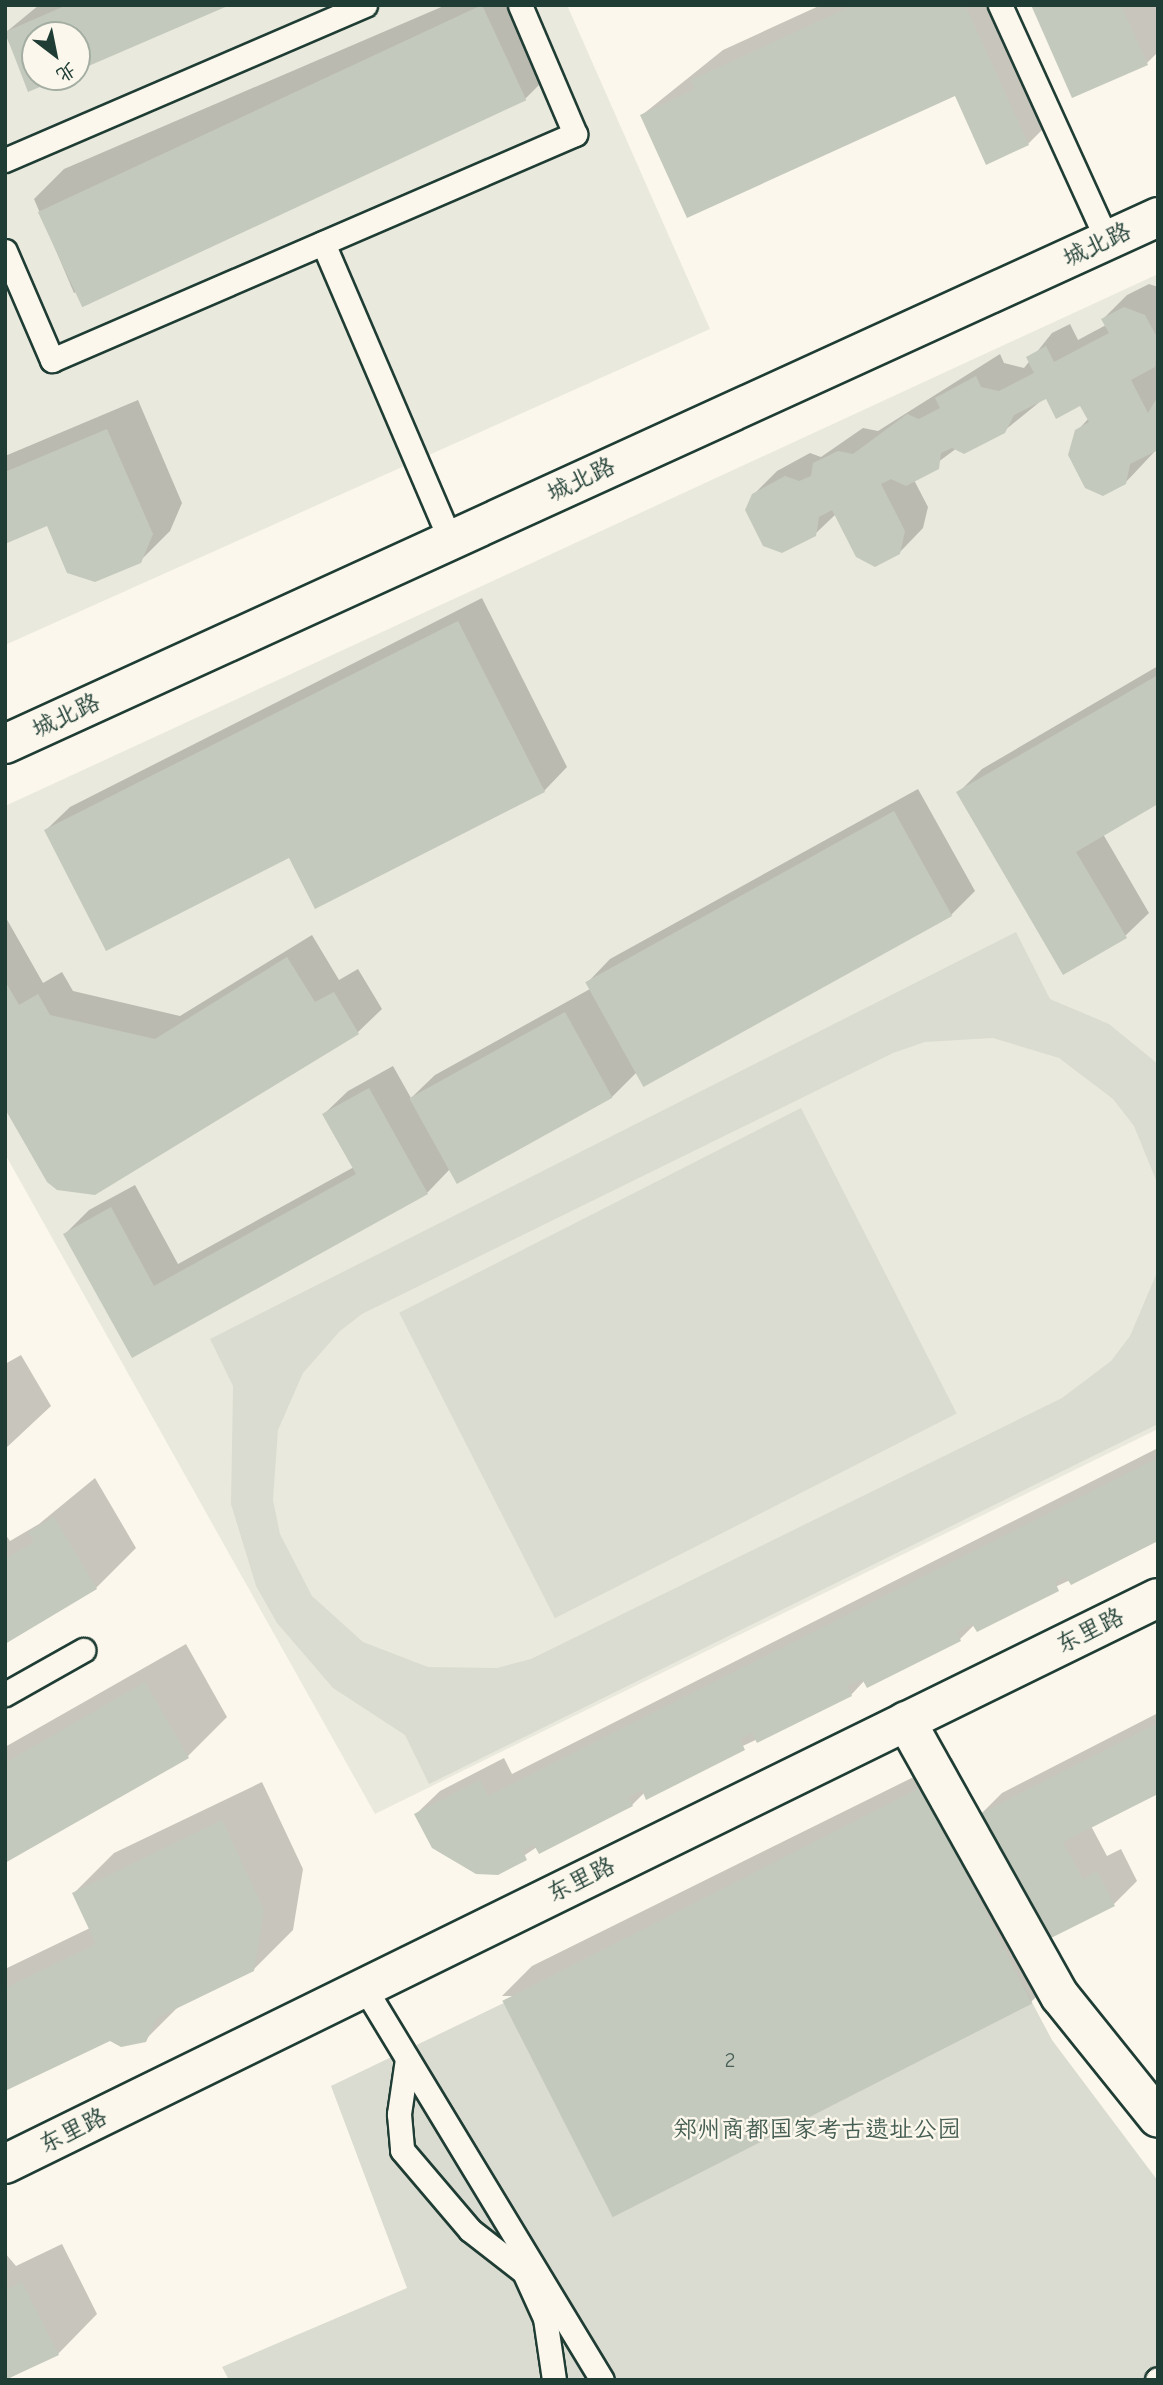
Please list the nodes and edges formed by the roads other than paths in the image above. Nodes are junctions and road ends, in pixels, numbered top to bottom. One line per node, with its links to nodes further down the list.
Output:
1 (365, 5): 4 (lane)
2 (520, 5): 7 (lane)
3 (1000, 5): 6 (lane)
4 (5, 160)
5 (1158, 217): 6 (street, 城北路)
6 (1107, 240): 9 (street, 城北路)
7 (323, 243): 8 (lane); 9 (lane)
8 (5, 251)
9 (450, 540): 10 (street, 城北路)
10 (5, 744)
11 (1158, 1598): 14 (street, 东里路)
12 (83, 1650): 13 (lane)
13 (5, 1694)
14 (906, 1721): 15 (street, 东里路); 17 (street)
15 (364, 1987): 16 (lane); 18 (street, 东里路)
16 (407, 2059): 19 (lane); 20 (lane)
17 (1158, 2118)
18 (5, 2164)
19 (554, 2380)
20 (601, 2380)

